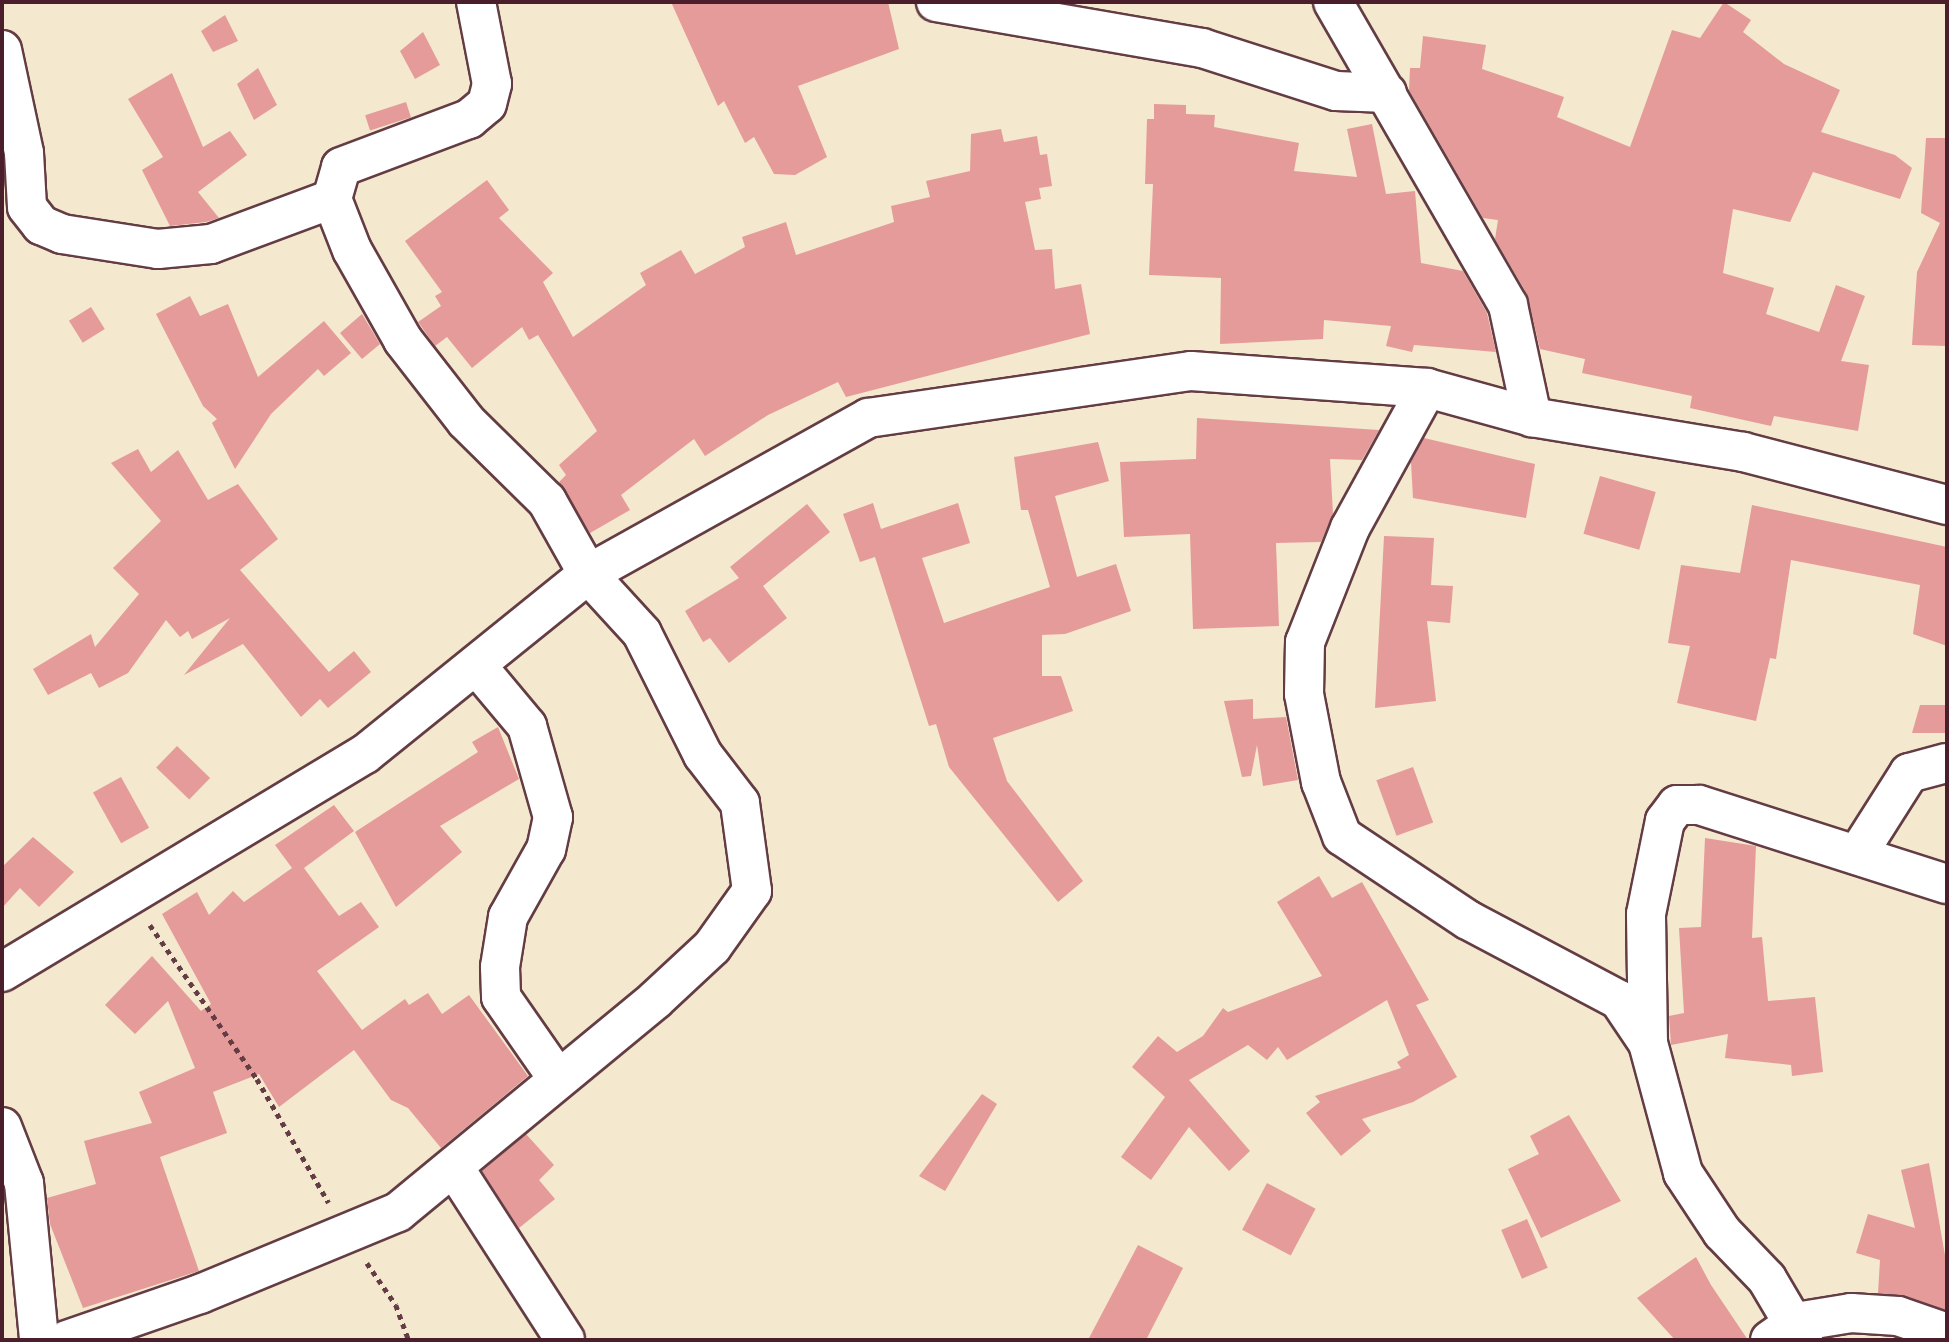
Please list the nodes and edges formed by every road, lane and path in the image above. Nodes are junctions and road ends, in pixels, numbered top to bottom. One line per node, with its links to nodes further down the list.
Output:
1 (476, 2): 6 (street)
2 (936, 2): 5 (street)
3 (1333, 2): 5 (street)
4 (2, 50): 6 (street)
5 (1387, 93): 8 (street)
6 (332, 199): 10 (street)
7 (1427, 388): 8 (street); 10 (street); 17 (street)
8 (1532, 417): 9 (street)
9 (1947, 505)
10 (588, 574): 11 (street); 18 (street)
11 (476, 665): 15 (street); 18 (street)
12 (1947, 762): 13 (street)
13 (1857, 856): 14 (street); 17 (street)
14 (1947, 884)
15 (129, 896): 16 (street); 21 (path)
16 (2, 972)
17 (1648, 1043): 23 (street)
18 (558, 1079): 20 (street)
19 (2, 1127): 24 (street)
20 (455, 1169): 21 (street); 27 (street)
21 (347, 1233): 25 (street); 26 (path)
22 (1947, 1333): 23 (street)
23 (1790, 1334)
24 (39, 1340)
25 (67, 1340)
26 (409, 1340)
27 (565, 1340)

